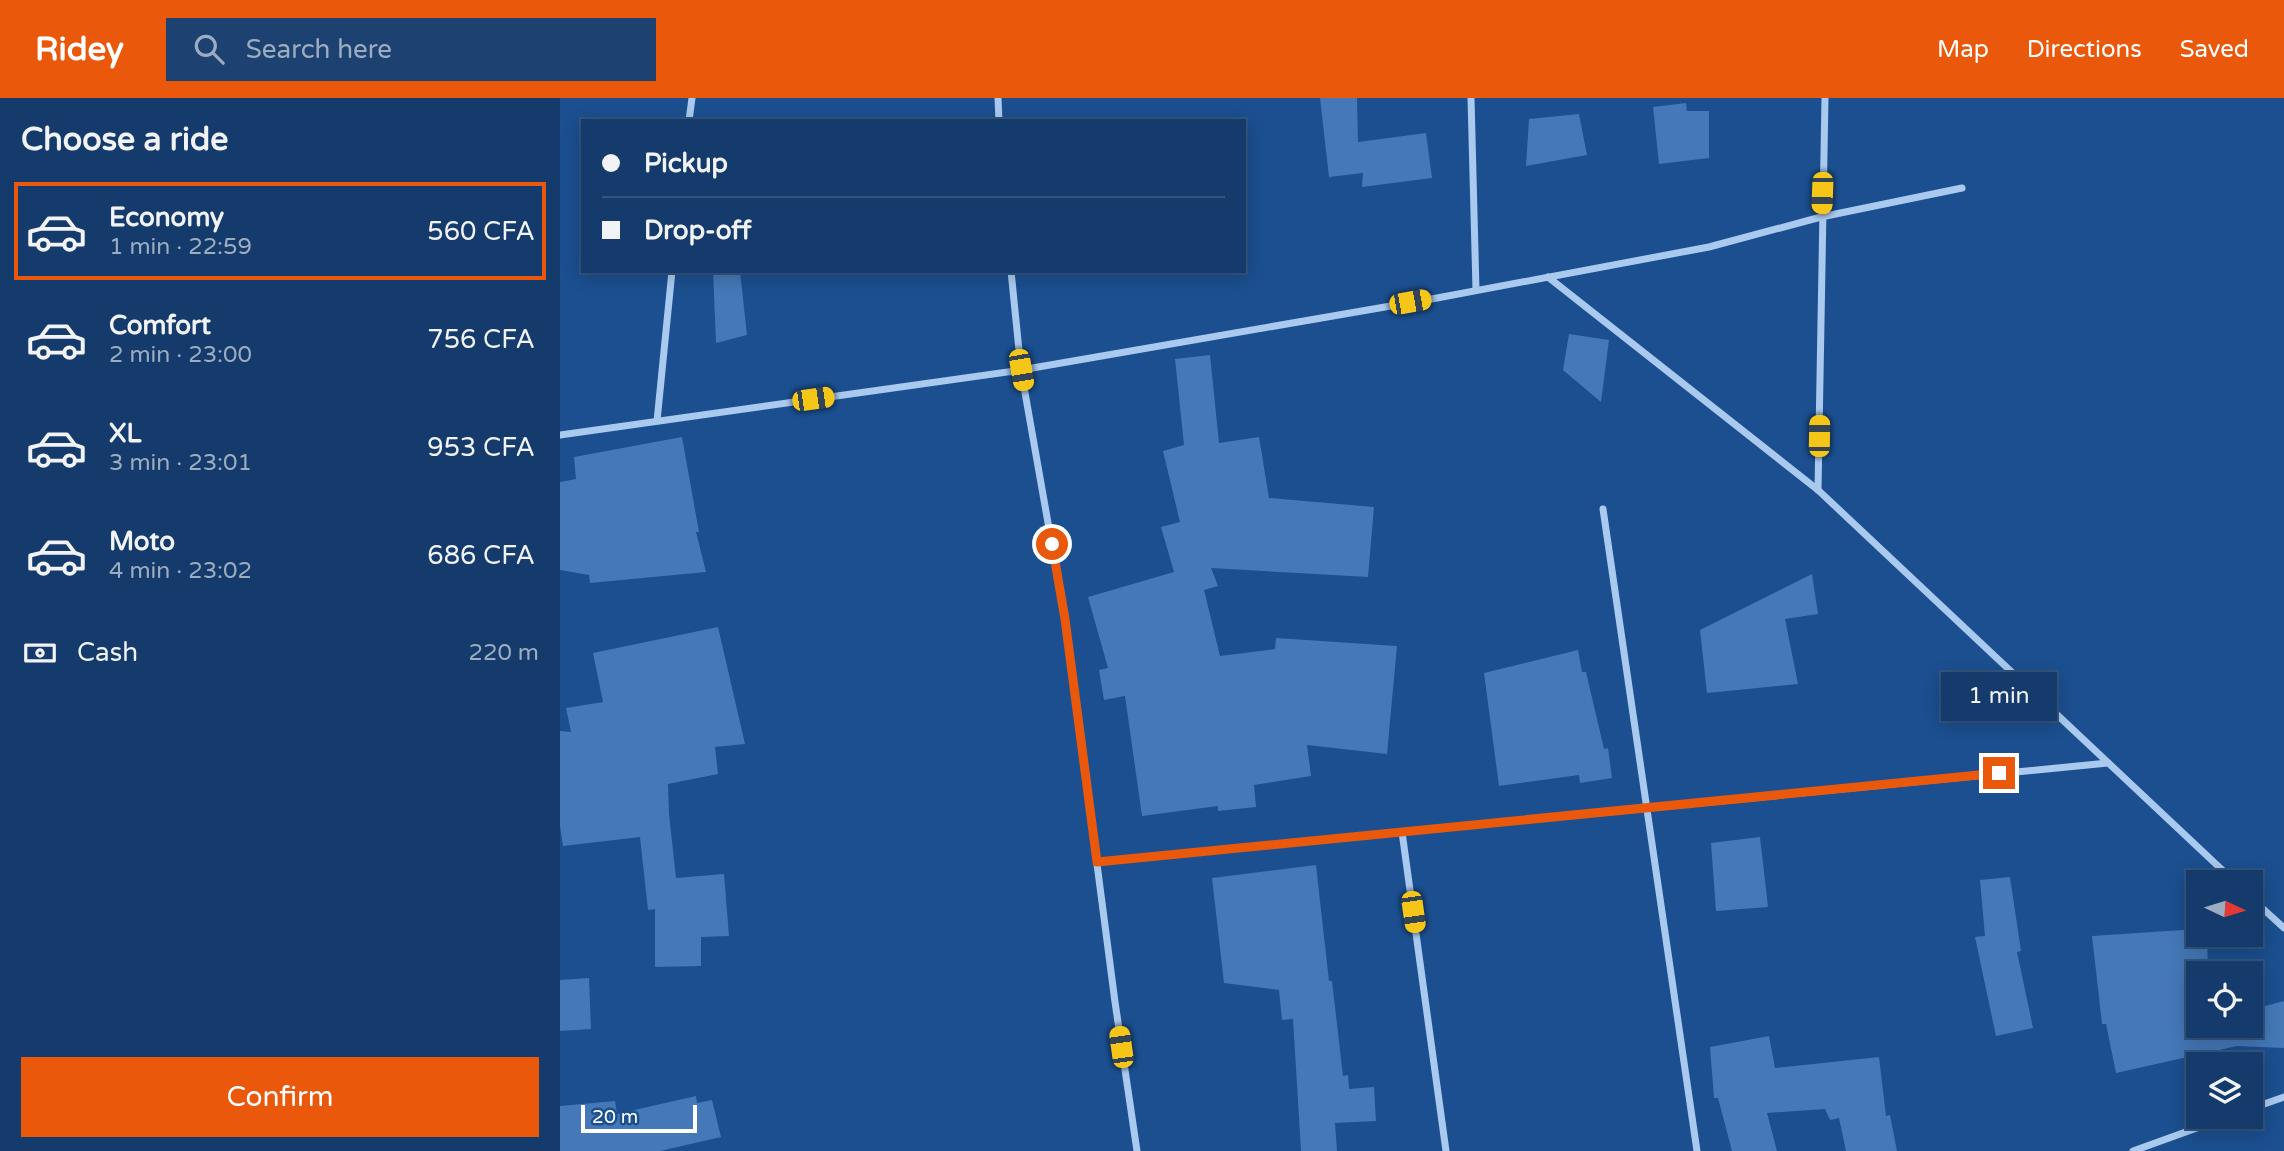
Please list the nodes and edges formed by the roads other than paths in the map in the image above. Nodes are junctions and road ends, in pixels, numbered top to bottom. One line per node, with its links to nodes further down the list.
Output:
1 (692, 98): 5 (street)
2 (998, 98): 6 (street)
3 (1471, 98): 12 (street)
4 (1825, 98): 8 (street)
5 (689, 119)
6 (999, 119)
7 (1962, 188): 8 (street)
8 (1821, 217): 11 (street); 16 (street)
9 (672, 273): 14 (street)
10 (1011, 273): 13 (street)
11 (1548, 277): 12 (street); 16 (street)
12 (1476, 290): 13 (street)
13 (1021, 370): 14 (street); 21 (street)
14 (657, 421): 15 (street)
15 (560, 435)
16 (1818, 490): 18 (street)
17 (1603, 509): 19 (street)
18 (2108, 763): 19 (street); 22 (street)
19 (1646, 808): 20 (street); 30 (street)
20 (1402, 832): 21 (street); 29 (street)
21 (1097, 862): 28 (street)
22 (2222, 870)
23 (2263, 909): 24 (street)
24 (2284, 928)
25 (2284, 1097): 26 (street)
26 (2263, 1104)
27 (2194, 1129): 31 (street)
28 (1137, 1151)
29 (1446, 1151)
30 (1697, 1151)
31 (2133, 1151)

